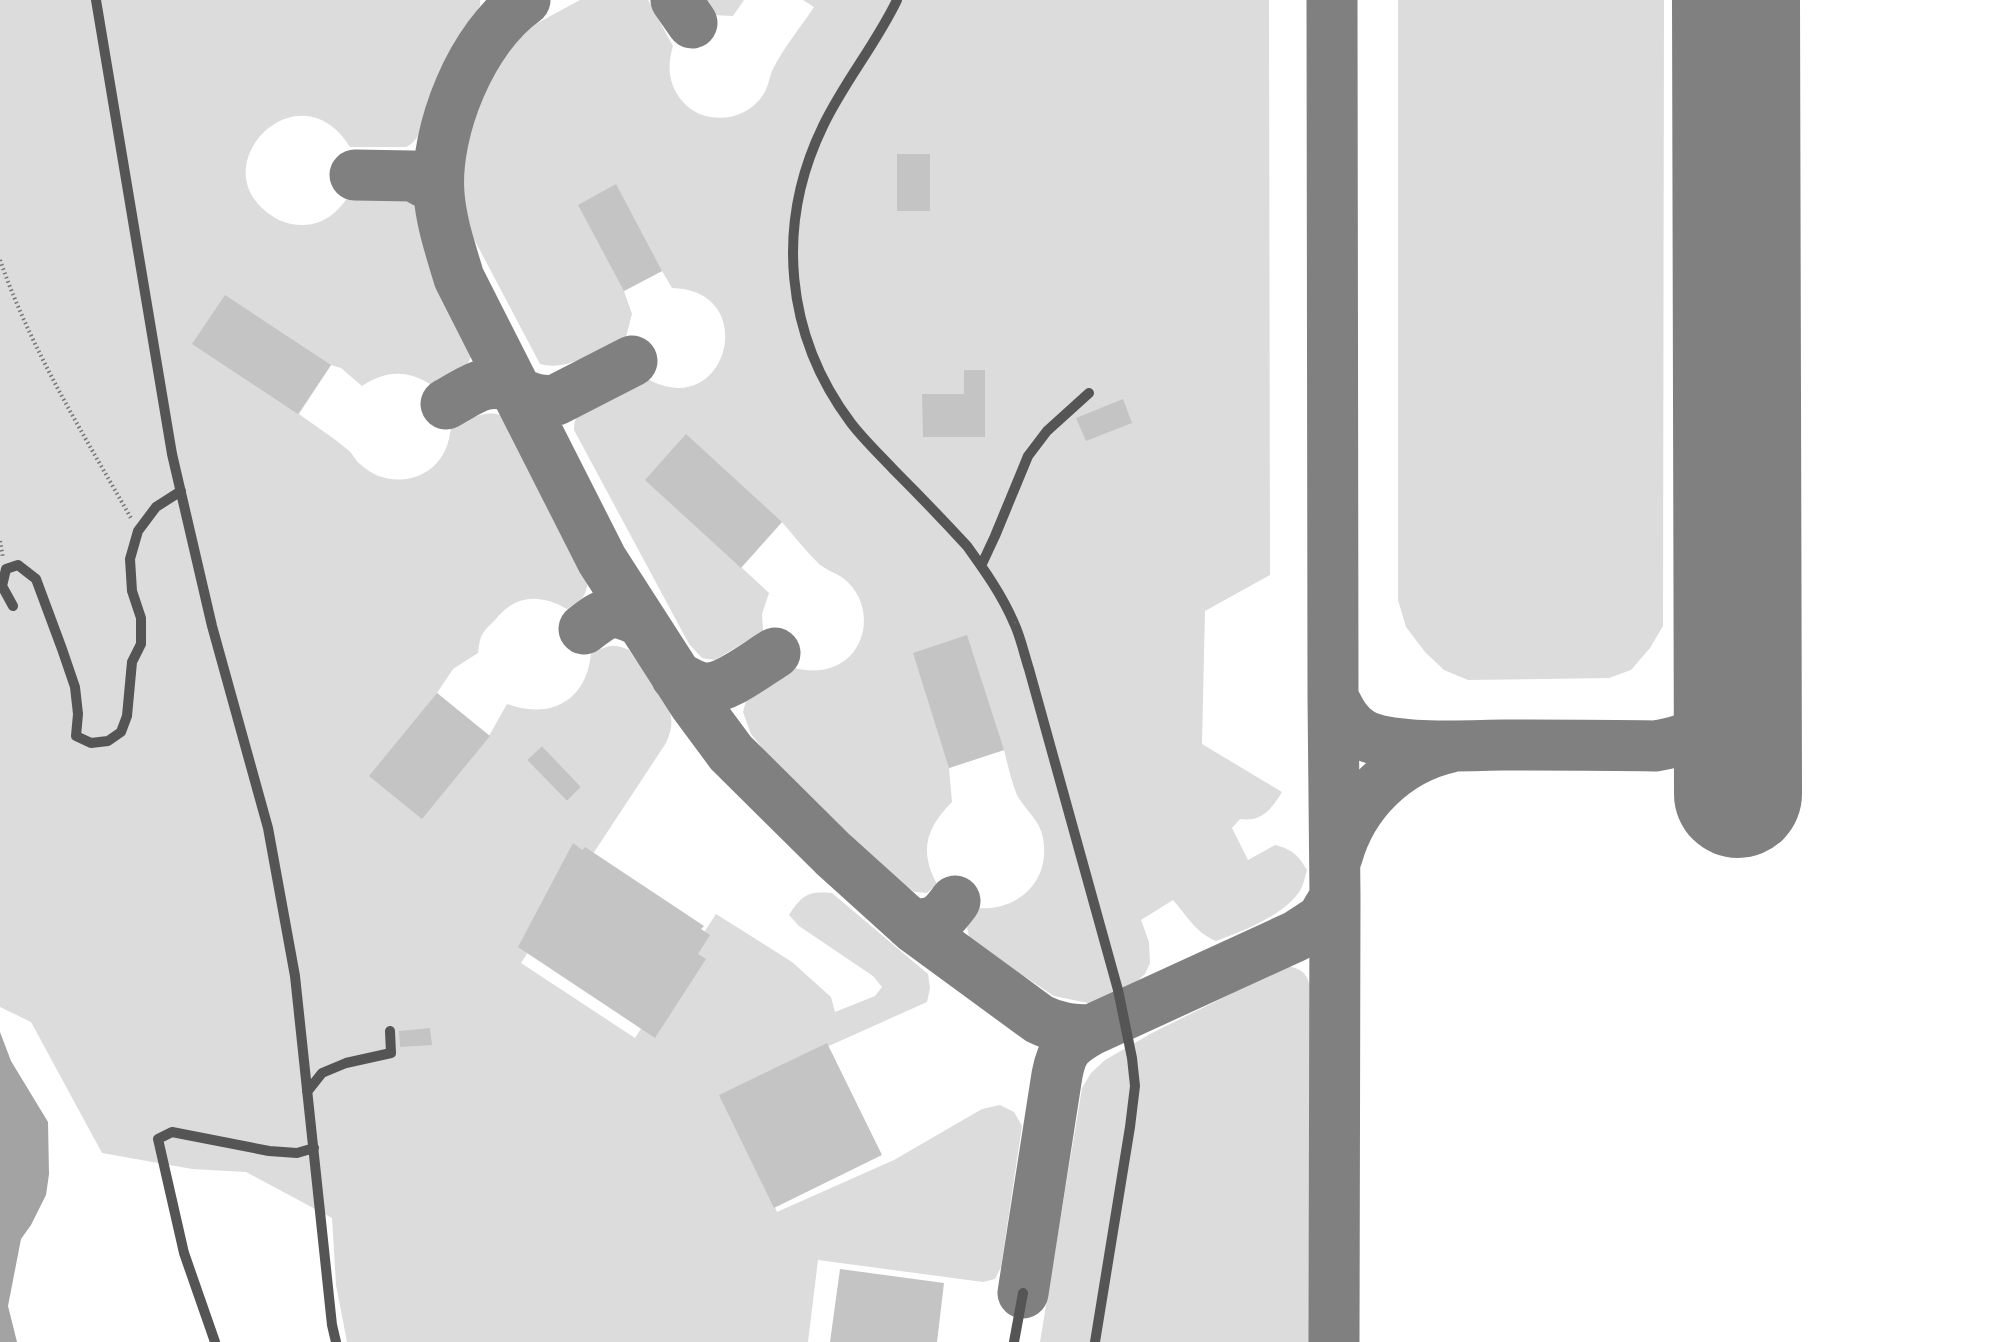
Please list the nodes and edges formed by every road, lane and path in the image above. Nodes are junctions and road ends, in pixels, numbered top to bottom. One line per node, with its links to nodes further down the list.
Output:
1 (96, 0): 5 (lane)
2 (897, 0): 7 (lane)
3 (0, 260): 6 (path)
4 (1089, 393): 7 (lane)
5 (181, 490): 6 (lane); 10 (lane)
6 (138, 531): 8 (lane)
7 (981, 566): 16 (lane)
8 (13, 606)
9 (390, 1031): 10 (lane)
10 (307, 1092): 11 (lane)
11 (314, 1148): 13 (lane); 14 (lane)
12 (1023, 1293): 15 (lane)
13 (215, 1342)
14 (336, 1342)
15 (1014, 1342)
16 (1095, 1342)

